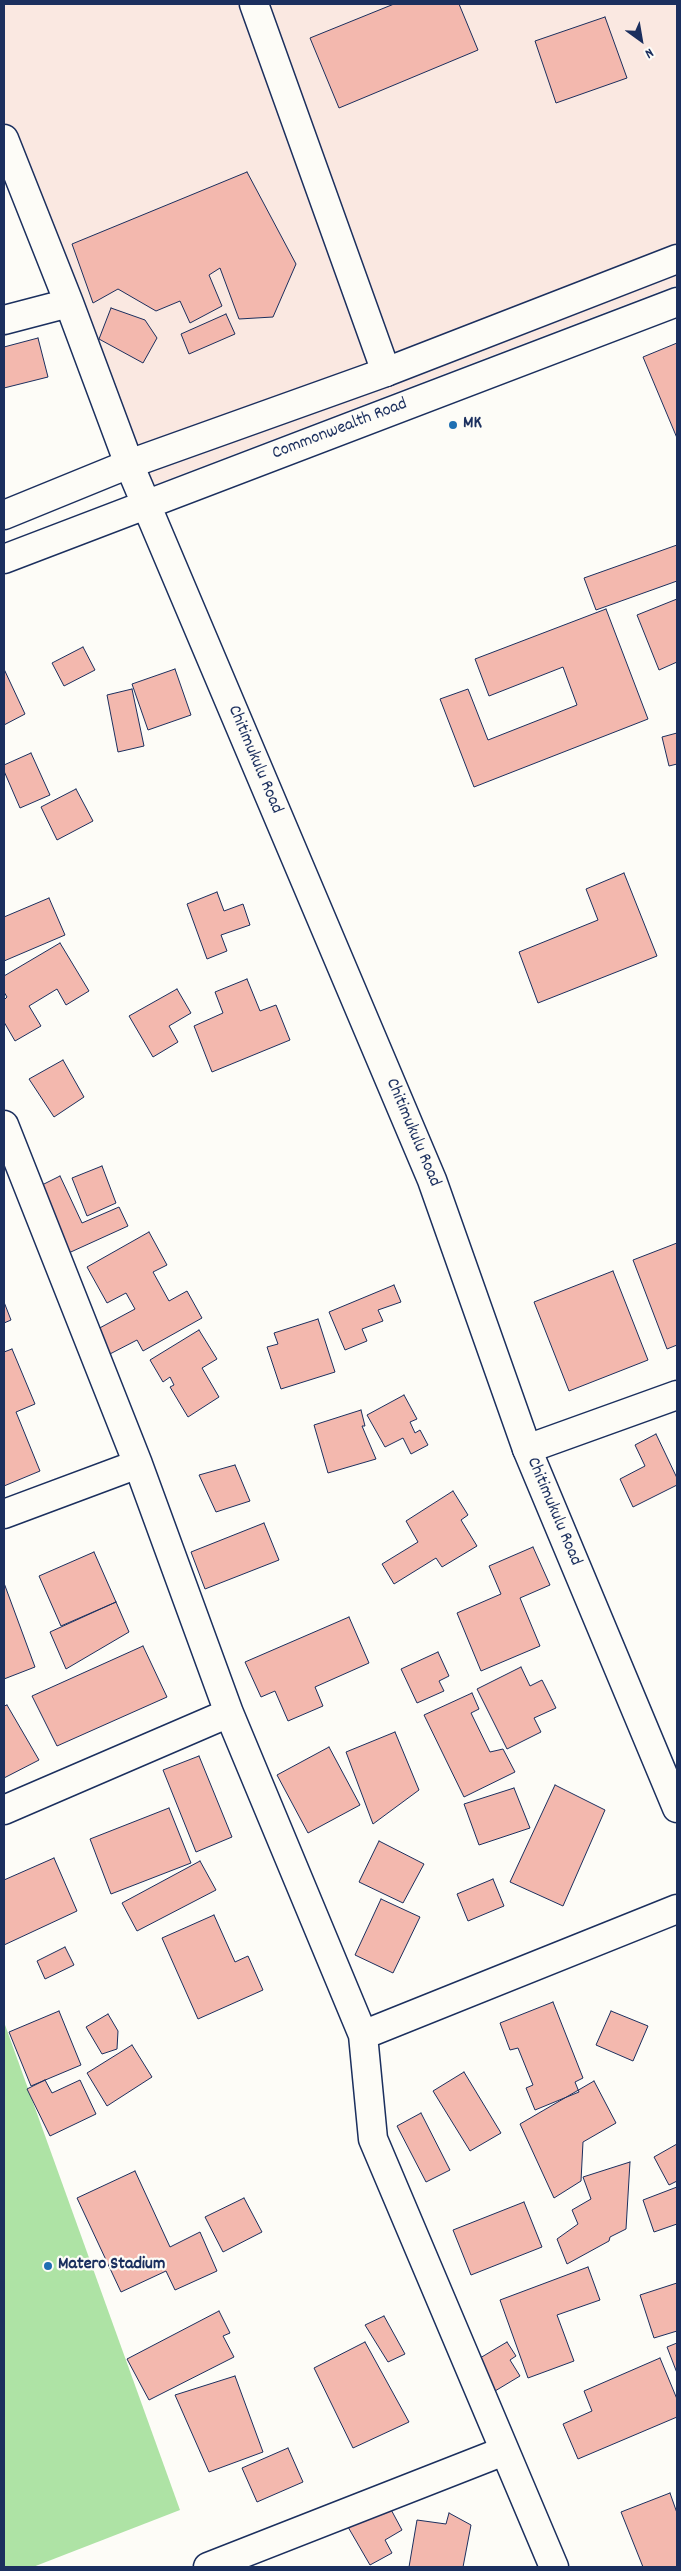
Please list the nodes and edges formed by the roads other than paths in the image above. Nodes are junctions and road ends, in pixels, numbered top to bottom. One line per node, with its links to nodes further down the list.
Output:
1 (254, 4): 7 (street)
2 (4, 139): 5 (street, Chitimukulu Road)
3 (677, 259): 7 (street)
4 (677, 302): 9 (street, Commonwealth Road)
5 (69, 303): 6 (street); 8 (street, Chitimukulu Road)
6 (4, 320)
7 (386, 372): 8 (street)
8 (129, 464): 9 (street, Chitimukulu Road); 10 (street)
9 (146, 505): 11 (street, Commonwealth Road); 14 (street, Chitimukulu Road)
10 (4, 515)
11 (4, 559)
12 (7, 1142): 15 (street)
13 (677, 1395): 14 (street)
14 (527, 1450): 18 (street, Chitimukulu Road)
15 (138, 1464): 16 (street); 17 (street)
16 (4, 1514)
17 (229, 1713): 19 (street); 21 (street)
18 (677, 1808)
19 (4, 1810)
20 (677, 1909): 21 (street)
21 (363, 2035): 22 (street)
22 (504, 2451): 23 (street); 24 (street)
23 (208, 2567)
24 (554, 2567)

